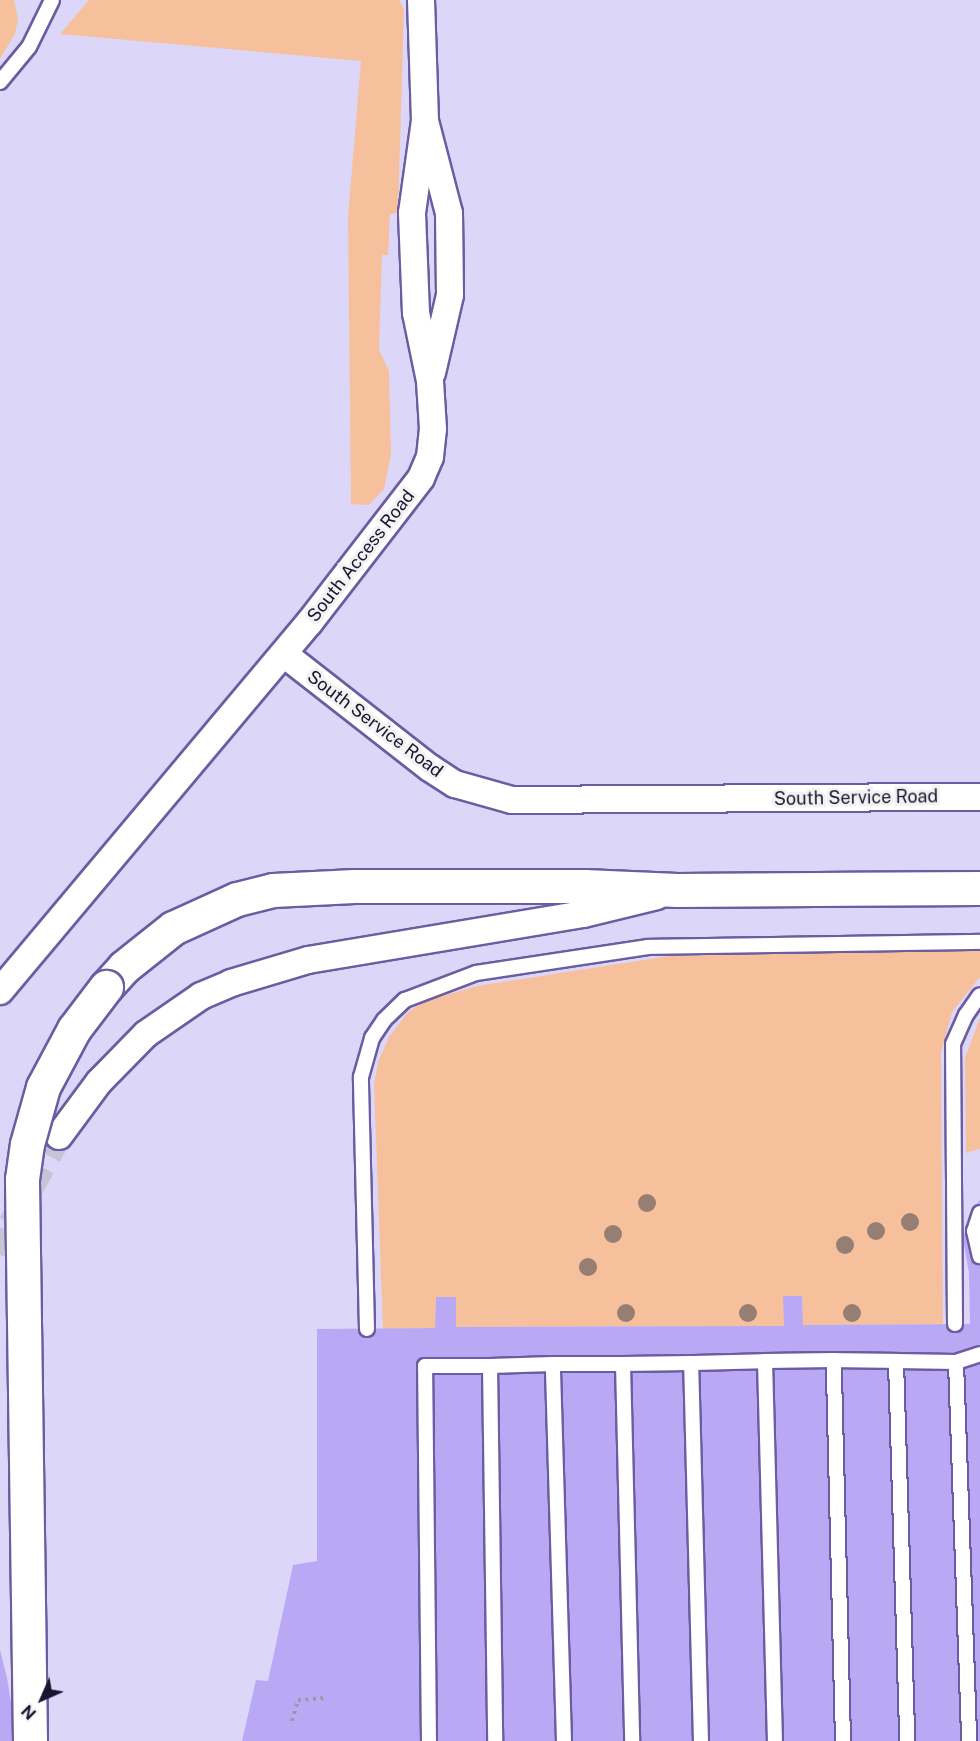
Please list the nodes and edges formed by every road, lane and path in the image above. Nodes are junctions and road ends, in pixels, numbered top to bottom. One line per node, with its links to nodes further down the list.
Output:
1 (52, 0): 3 (lane)
2 (421, 0): 4 (street, South Access Road)
3 (0, 82)
4 (425, 121): 5 (street, South Access Road); 5 (street, South Access Road)
5 (430, 381): 6 (street, South Access Road)
6 (284, 654): 7 (street, South Service Road); 11 (street)
7 (980, 797)
8 (980, 888): 9 (street)
9 (677, 890): 13 (street); 29 (street, bridge)
10 (980, 942): 17 (lane)
11 (0, 991)
12 (980, 996): 16 (lane)
13 (59, 1136)
14 (980, 1213): 15 (lane)
15 (980, 1256)
16 (955, 1324)
17 (367, 1329)
18 (980, 1354): 22 (lane)
19 (834, 1360): 20 (lane); 21 (lane); 36 (lane)
20 (765, 1361): 23 (lane); 35 (lane)
21 (896, 1361): 22 (lane); 37 (lane)
22 (956, 1362): 38 (lane)
23 (691, 1363): 25 (lane); 34 (lane)
24 (553, 1364): 25 (lane); 26 (lane); 32 (lane)
25 (623, 1364): 33 (lane)
26 (490, 1365): 30 (lane); 31 (lane)
27 (326, 1698): 28 (path)
28 (292, 1721)
29 (30, 1741)
30 (429, 1741)
31 (495, 1741)
32 (564, 1741)
33 (632, 1741)
34 (701, 1741)
35 (776, 1741)
36 (843, 1741)
37 (907, 1741)
38 (969, 1741)

